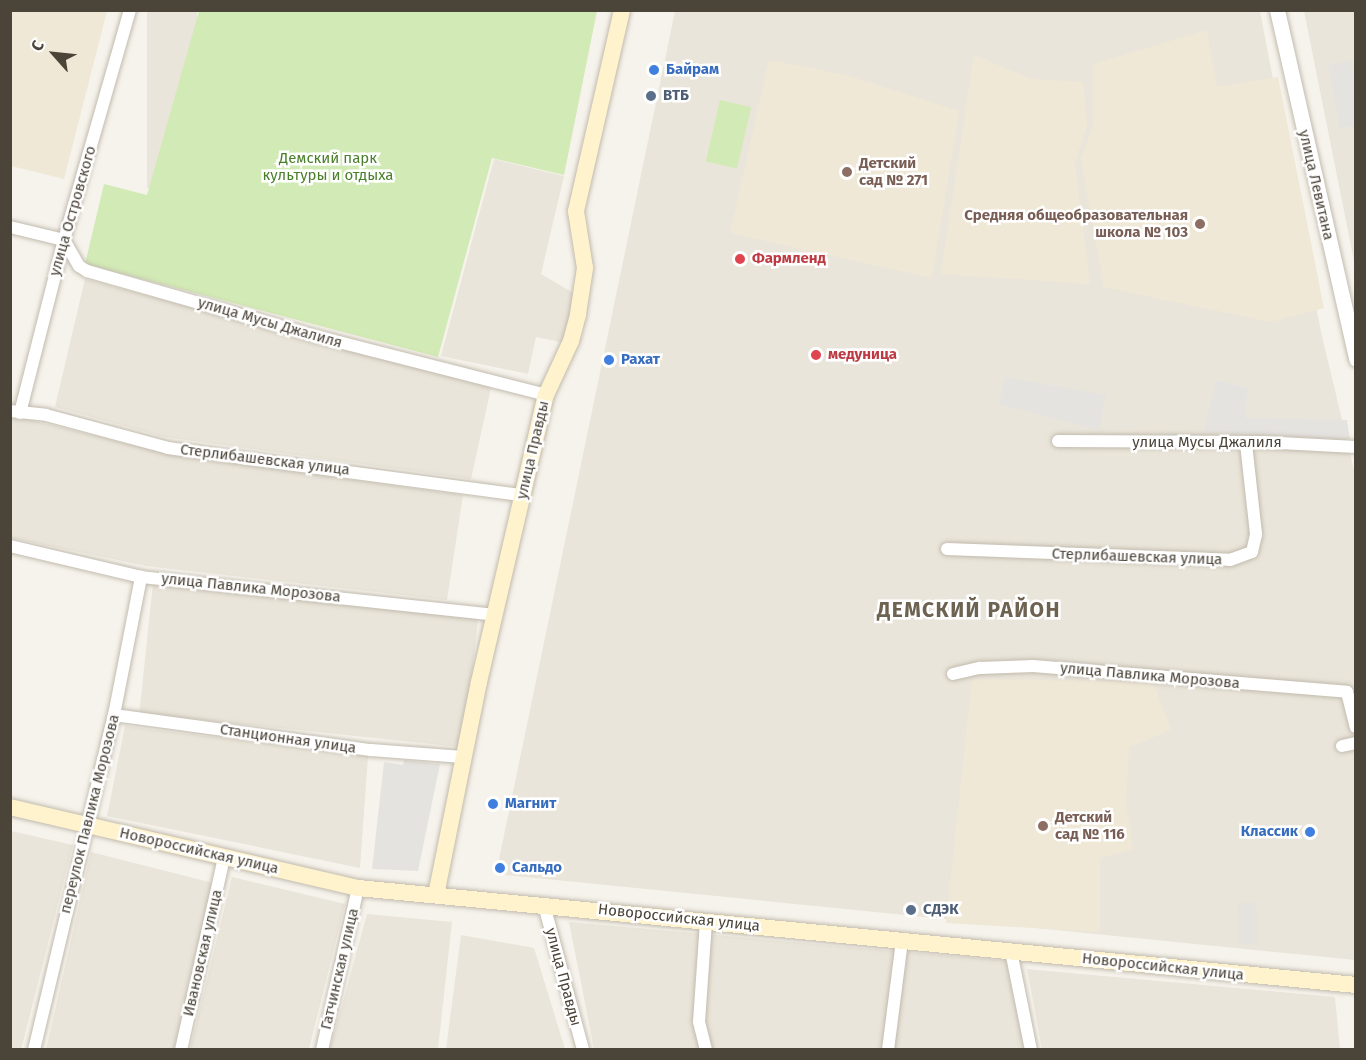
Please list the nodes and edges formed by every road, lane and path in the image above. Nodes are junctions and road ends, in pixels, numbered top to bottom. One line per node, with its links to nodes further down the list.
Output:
1 (130, 10): 5 (street, улица Островского)
2 (622, 10): 7 (main road, улица Правды)
3 (1277, 10): 6 (street, улица Левитана)
4 (10, 227): 5 (street)
5 (64, 240): 7 (street, улица Мусы Джалиля); 8 (street, улица Островского)
6 (1356, 359)
7 (546, 395): 12 (main road, улица Правды)
8 (15, 412): 12 (street, Стерлибашевская улица)
9 (1058, 441): 10 (street, улица Мусы Джалиля)
10 (1246, 443): 11 (street, улица Мусы Джалиля); 14 (street, Стерлибашевская улица)
11 (1356, 447)
12 (522, 495): 16 (main road, улица Правды)
13 (10, 546): 15 (street, улица Павлика Морозова)
14 (947, 549)
15 (141, 577): 16 (street, улица Павлика Морозова); 18 (street, переулок Павлика Морозова)
16 (494, 615): 22 (main road, улица Правды)
17 (953, 674): 19 (street, улица Павлика Морозова)
18 (114, 715): 22 (street, Станционная улица); 24 (street, переулок Павлика Морозова)
19 (1356, 727)
20 (1356, 743): 21 (street)
21 (1342, 746)
22 (463, 757): 27 (main road, улица Правды)
23 (10, 807): 24 (main road, Новороссийская улица)
24 (88, 825): 25 (main road, Новороссийская улица); 33 (street, переулок Павлика Морозова)
25 (224, 857): 26 (main road, Новороссийская улица); 34 (street, Ивановская улица)
26 (358, 888): 27 (main road, Новороссийская улица); 35 (street, Гатчинская улица)
27 (436, 895): 28 (main road, Новороссийская улица)
28 (544, 905): 29 (main road, Новороссийская улица); 36 (street, улица Правды)
29 (706, 921): 30 (main road, Новороссийская улица); 37 (street)
30 (902, 940): 31 (main road, Новороссийская улица); 38 (street)
31 (1011, 951): 32 (main road, Новороссийская улица); 39 (street)
32 (1356, 985)
33 (34, 1050)
34 (181, 1050)
35 (322, 1050)
36 (583, 1050)
37 (706, 1050)
38 (888, 1050)
39 (1031, 1050)

